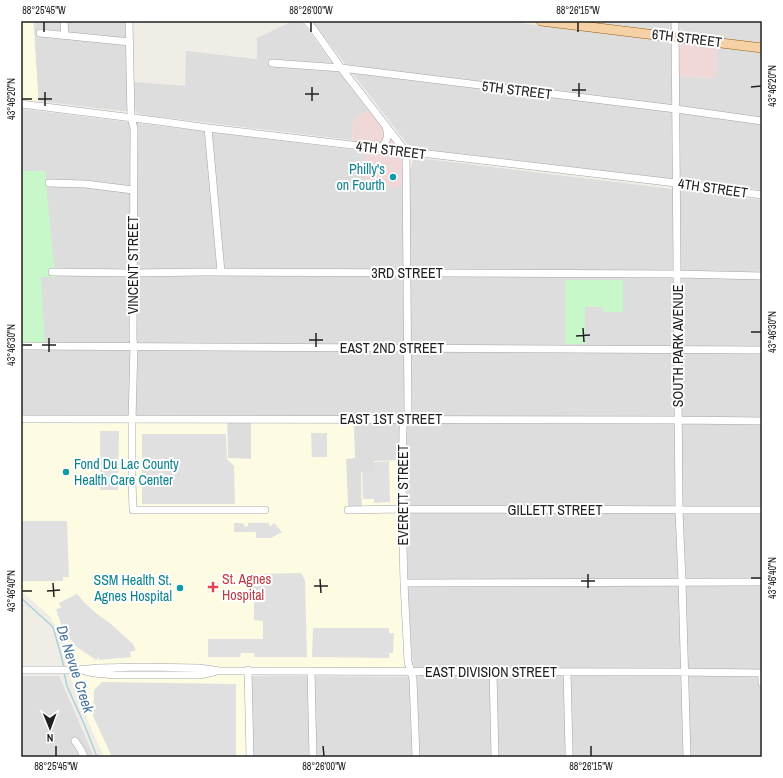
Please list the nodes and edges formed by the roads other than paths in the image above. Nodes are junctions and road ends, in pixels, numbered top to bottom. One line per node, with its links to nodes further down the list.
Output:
1 (64, 21): 7 (street)
2 (129, 21): 9 (street, VINCENT STREET)
3 (307, 21): 12 (street)
4 (541, 21): 8 (main road, 6TH STREET)
5 (675, 21): 8 (street, SOUTH PARK AVENUE)
6 (40, 33): 7 (street)
7 (65, 35): 9 (street)
8 (675, 37): 10 (main road, 6TH STREET); 14 (street, SOUTH PARK AVENUE)
9 (130, 42): 15 (street, VINCENT STREET)
10 (762, 48)
11 (272, 63): 12 (street, 5TH STREET)
12 (341, 68): 14 (street, 5TH STREET); 17 (street)
13 (21, 104): 15 (street, 4TH STREET)
14 (676, 109): 16 (street, 5TH STREET); 22 (street, SOUTH PARK AVENUE)
15 (131, 118): 18 (street, 4TH STREET); 23 (street, VINCENT STREET)
16 (762, 121)
17 (386, 125): 19 (street); 20 (street)
18 (208, 128): 19 (street, 4TH STREET); 26 (street)
19 (378, 148): 20 (street, 4TH STREET)
20 (406, 152): 22 (street, 4TH STREET); 28 (street, EVERETT STREET)
21 (49, 183): 23 (street)
22 (676, 183): 24 (street, 4TH STREET); 29 (street, SOUTH PARK AVENUE)
23 (134, 190): 27 (street, VINCENT STREET)
24 (762, 195)
25 (52, 272): 27 (street, 3RD STREET)
26 (220, 272): 27 (street, 3RD STREET); 28 (street, 3RD STREET)
27 (134, 273): 32 (street, VINCENT STREET)
28 (407, 273): 29 (street, 3RD STREET); 33 (street, EVERETT STREET)
29 (677, 274): 30 (street, 3RD STREET); 34 (street, SOUTH PARK AVENUE)
30 (762, 276)
31 (21, 346): 32 (street, EAST 2ND STREET)
32 (134, 346): 33 (street, EAST 2ND STREET); 37 (street, VINCENT STREET)
33 (408, 348): 34 (street, EAST 2ND STREET); 38 (street, EVERETT STREET)
34 (678, 349): 35 (street, EAST 2ND STREET); 39 (street, SOUTH PARK AVENUE)
35 (762, 350)
36 (21, 419): 37 (street, EAST 1ST STREET)
37 (132, 420): 38 (street, EAST 1ST STREET); 42 (street, VINCENT STREET)
38 (405, 420): 39 (street, EAST 1ST STREET); 41 (street, EVERETT STREET)
39 (678, 420): 40 (street, EAST 1ST STREET); 44 (street, SOUTH PARK AVENUE)
40 (762, 421)
41 (402, 509): 43 (street, GILLETT STREET); 44 (street, GILLETT STREET); 46 (street, EVERETT STREET)
42 (265, 510)
43 (348, 510)
44 (679, 510): 45 (street, GILLETT STREET); 47 (street, SOUTH PARK AVENUE)
45 (762, 510)
46 (404, 582): 47 (street); 52 (street, EVERETT STREET)
47 (682, 582): 48 (street); 55 (street, SOUTH PARK AVENUE)
48 (762, 582)
49 (21, 670): 50 (street, EAST DIVISION STREET)
50 (248, 670): 51 (street, EAST DIVISION STREET); 60 (street)
51 (311, 671): 52 (street, EAST DIVISION STREET); 61 (street)
52 (412, 672): 53 (street, EAST DIVISION STREET); 62 (street, EVERETT STREET)
53 (493, 672): 54 (street, EAST DIVISION STREET); 63 (street)
54 (567, 672): 55 (street, EAST DIVISION STREET); 64 (street)
55 (685, 672): 56 (street, EAST DIVISION STREET); 65 (street, SOUTH PARK AVENUE)
56 (762, 673): 57 (street)
57 (762, 683)
58 (75, 741): 59 (street)
59 (84, 757)
60 (250, 757)
61 (313, 757)
62 (416, 757)
63 (495, 757)
64 (569, 757)
65 (687, 757)

